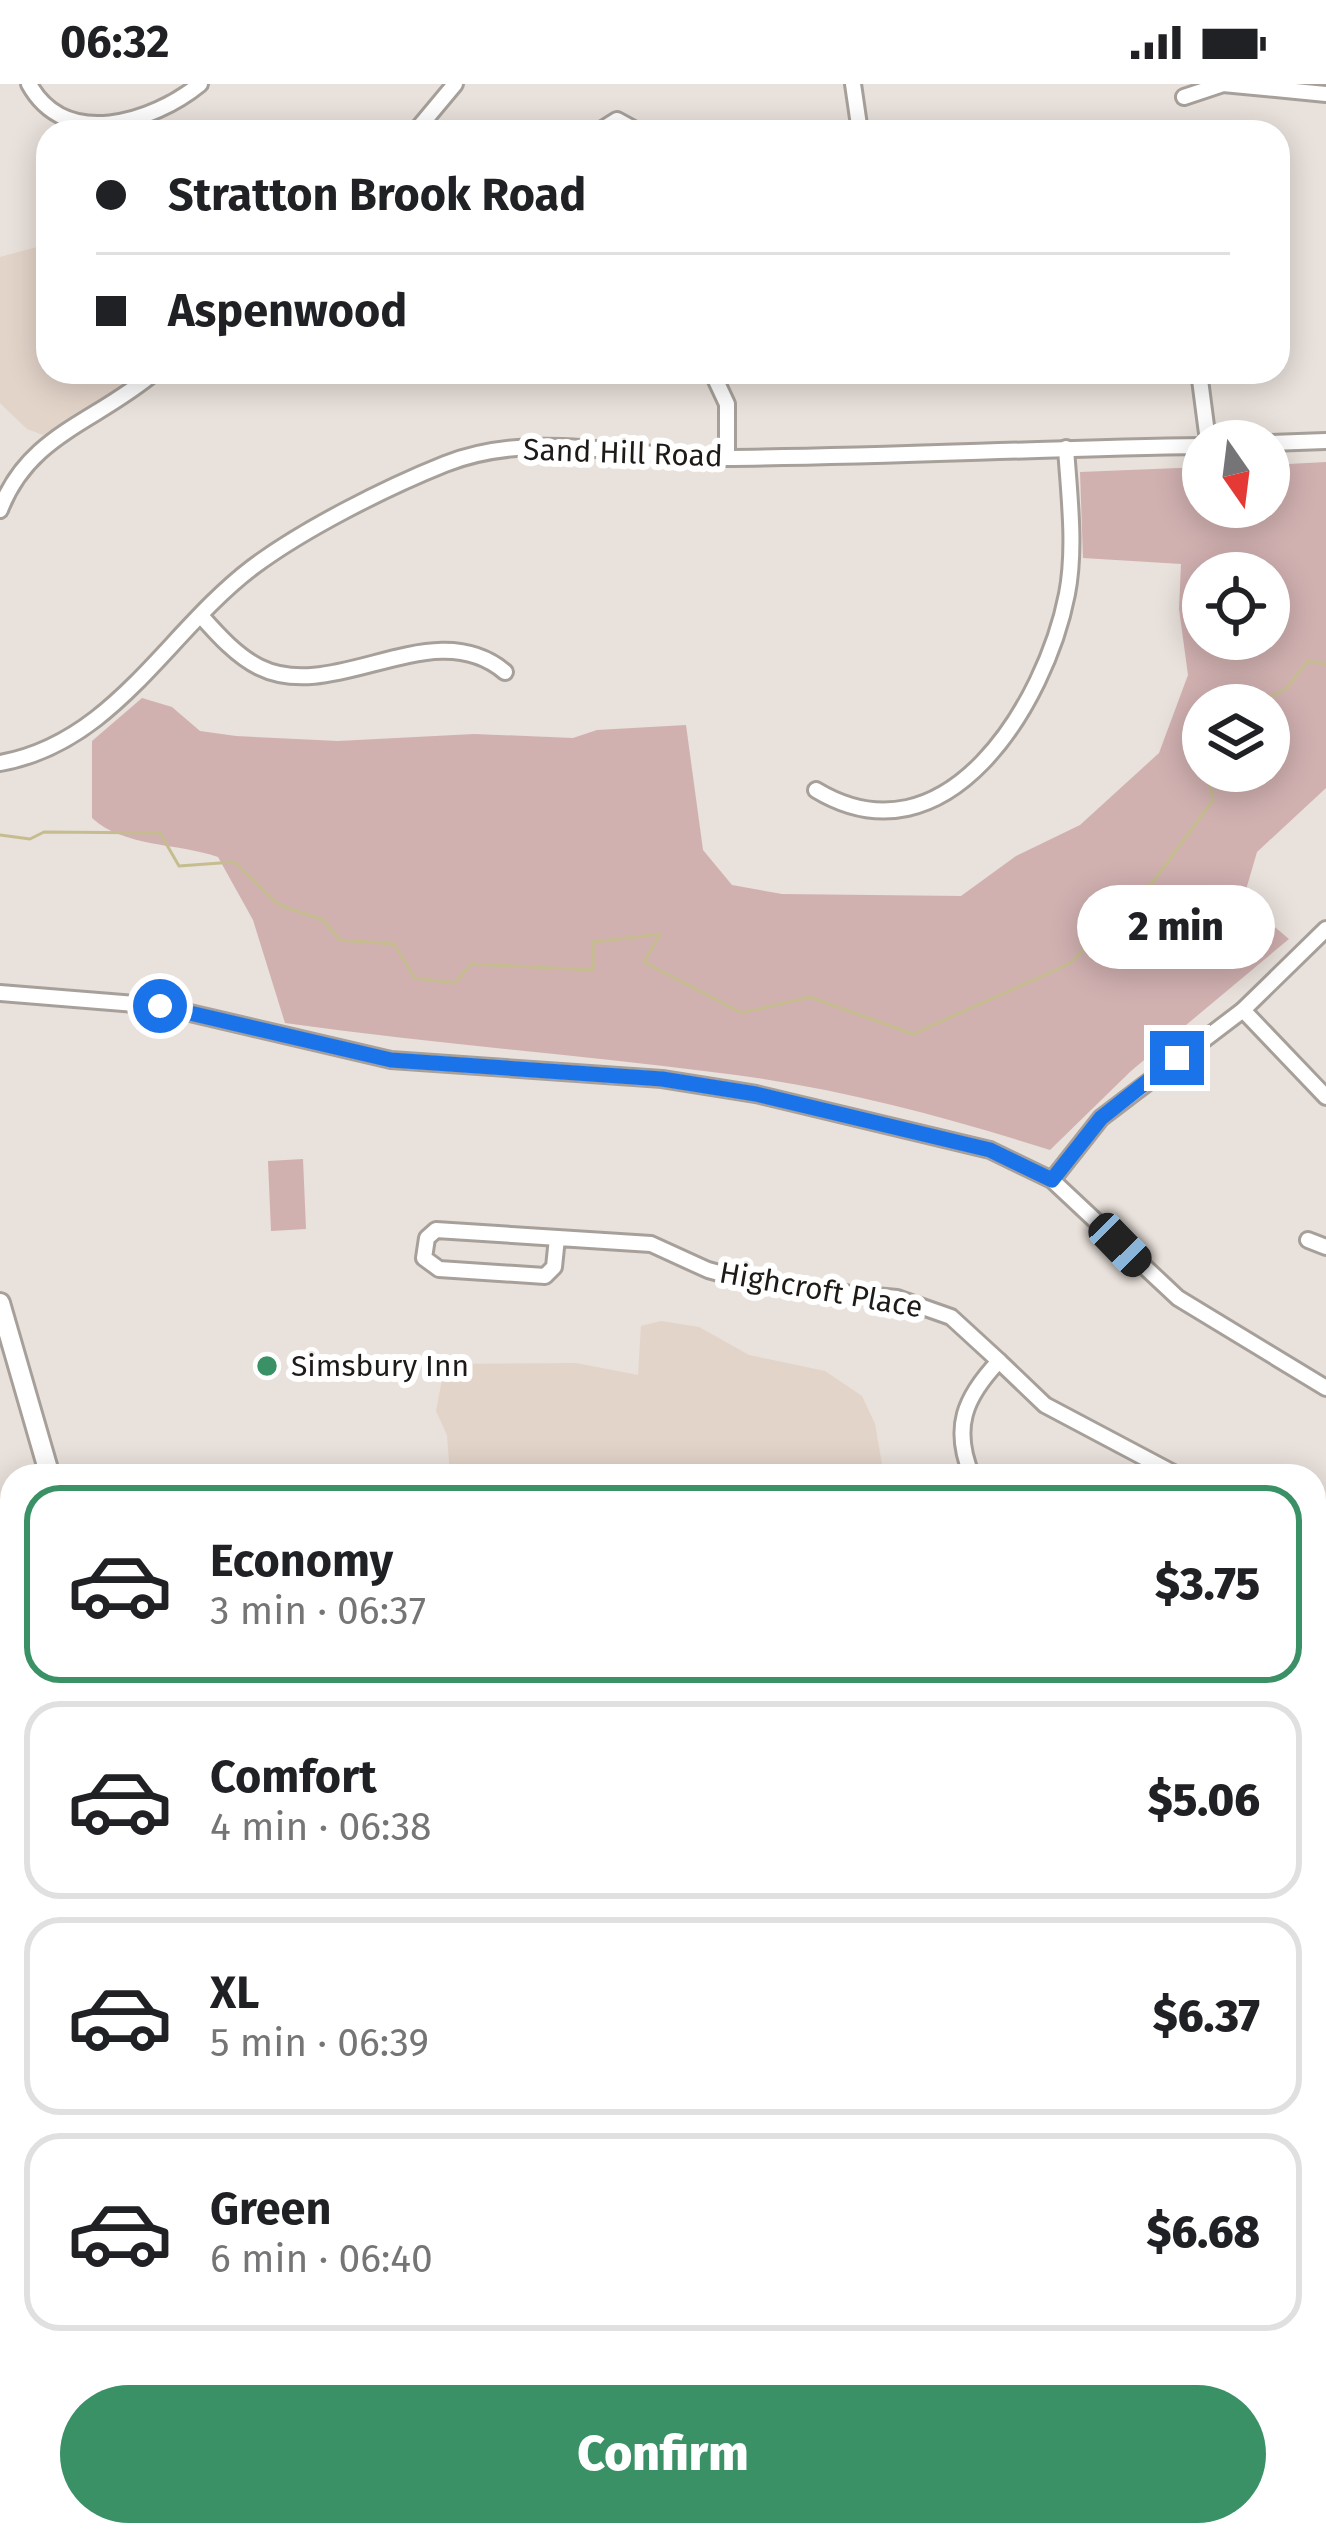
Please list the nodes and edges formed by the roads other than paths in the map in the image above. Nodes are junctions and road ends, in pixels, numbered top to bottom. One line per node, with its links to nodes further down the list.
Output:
1 (29, 84): 7 (street)
2 (200, 84): 8 (street)
3 (455, 84): 9 (street)
4 (853, 84): 10 (street)
5 (1326, 94): 6 (street)
6 (1184, 97)
7 (69, 120)
8 (145, 120)
9 (426, 120)
10 (858, 120)
11 (140, 384): 20 (street)
12 (718, 384): 19 (street)
13 (1200, 384): 14 (street)
14 (1203, 420)
15 (1326, 440): 16 (street)
16 (1290, 442)
17 (1182, 444): 18 (street, Sand Hill Road)
18 (1066, 448): 19 (street, Sand Hill Road); 24 (street)
19 (727, 458): 21 (street, Sand Hill Road)
20 (0, 510)
21 (202, 617): 22 (street); 23 (street, Sand Hill Road)
22 (505, 672)
23 (0, 764)
24 (816, 790)
25 (1326, 928): 27 (street)
26 (0, 994): 29 (street)
27 (1243, 1010): 28 (street); 29 (street)
28 (1326, 1096)
29 (1052, 1180): 35 (street)
30 (557, 1238): 30 (street, Highcroft Place); 34 (street, Highcroft Place)
31 (1308, 1240): 32 (street)
32 (1326, 1247)
33 (0, 1303): 36 (highway)
34 (999, 1361): 37 (street); 38 (street, Highcroft Place)
35 (1326, 1388)
36 (47, 1464)
37 (969, 1464)
38 (1156, 1464)

